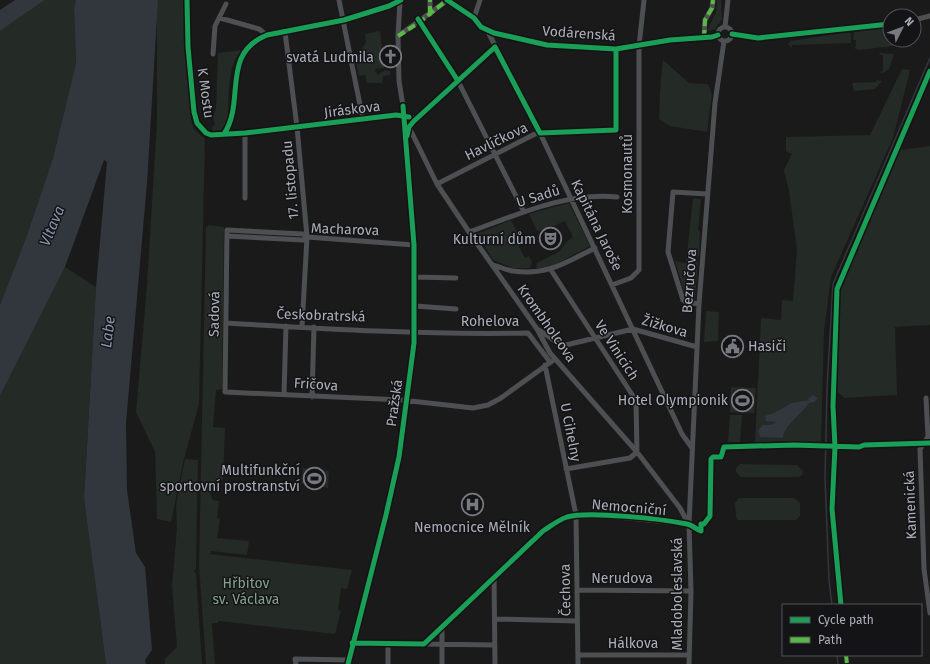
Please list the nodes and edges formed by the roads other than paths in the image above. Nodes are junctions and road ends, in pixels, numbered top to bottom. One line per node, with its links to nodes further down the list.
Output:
1 (187, 0): 38 (street, K Mostu)
2 (339, 0): 14 (street)
3 (401, 0): 14 (street); 23 (street, Pražská)
4 (430, 0): 11 (street)
5 (448, 0): 11 (street); 13 (street, Kapitána Jaroše)
6 (480, 0): 13 (street)
7 (644, 0): 26 (street, Kosmonautů)
8 (713, 0): 24 (street)
9 (728, 0): 17 (street)
10 (226, 4): 12 (street)
11 (430, 14): 15 (street)
12 (220, 18): 21 (street); 29 (street)
13 (474, 18): 18 (street, Kapitána Jaroše)
14 (344, 20): 19 (street); 33 (street)
15 (420, 22): 23 (street); 30 (street)
16 (882, 25): 20 (street)
17 (726, 27): 20 (street); 22 (street)
18 (487, 30): 27 (street, Kapitána Jaroše); 28 (street, Vodárenská)
19 (285, 32): 21 (street); 34 (street, 17. listopadu)
20 (732, 34): 25 (street)
21 (267, 35): 38 (street, K Mostu)
22 (718, 35): 24 (street, Vodárenská); 25 (street)
23 (398, 36): 31 (street, Pražská)
24 (704, 38): 26 (street, Vodárenská)
25 (724, 41): 44 (street, Bezručova)
26 (639, 46): 28 (street, Vodárenská); 58 (street, Kosmonautů)
27 (495, 47): 30 (street); 37 (street, Kapitána Jaroše)
28 (616, 49): 37 (street, Havlíčkova)
29 (213, 54)
30 (458, 81): 32 (street); 42 (street)
31 (405, 113): 32 (street); 33 (street, Jiráskova); 35 (street, Pražská); 39 (street, Pražská)
32 (419, 117): 35 (street)
33 (363, 120): 34 (street, Jiráskova)
34 (297, 127): 36 (street, Jiráskova); 51 (street, 17. listopadu)
35 (409, 127): 39 (street, Pražská); 40 (street, Krombholcova)
36 (245, 133): 38 (street, Jiráskova); 46 (street)
37 (540, 133): 42 (street, Havlíčkova); 47 (street, Kapitána Jaroše)
38 (224, 134)
39 (406, 139): 41 (street, Pražská)
40 (418, 143): 41 (street); 43 (street, Krombholcova)
41 (407, 146): 52 (street, Pražská)
42 (495, 154): 43 (street, Havlíčkova); 48 (street)
43 (437, 184): 49 (street, Krombholcova)
44 (706, 194): 59 (street, Bezručova); 59 (street)
45 (617, 197): 47 (street, U Sadů)
46 (245, 198)
47 (571, 198): 48 (street, U Sadů); 53 (street, Kapitána Jaroše)
48 (524, 212): 49 (street, U Sadů)
49 (469, 232): 54 (street, Krombholcova)
50 (227, 233): 51 (street, Macharova); 62 (street, Sadová)
51 (307, 237): 52 (street, Macharova); 64 (street, 17. listopadu)
52 (414, 245): 56 (street, Pražská)
53 (595, 248): 55 (street); 58 (street, Kapitána Jaroše)
54 (493, 266): 55 (street); 66 (street, Krombholcova)
55 (551, 270): 69 (street, Ve Vinicích)
56 (415, 277): 57 (street); 60 (street, Pražská)
57 (456, 278)
58 (612, 285): 67 (street, Kapitána Jaroše)
59 (699, 304): 70 (street, Bezručova)
60 (415, 306): 61 (street); 68 (street, Pražská)
61 (456, 309)
62 (226, 323): 63 (street, Českobratrská); 72 (street, Sadová)
63 (286, 326): 64 (street, Českobratrská); 73 (street)
64 (302, 327): 65 (street, Českobratrská)
65 (314, 328): 68 (street, Českobratrská); 74 (street)
66 (537, 328): 69 (street, Žižkova); 71 (street, Krombholcova)
67 (633, 329): 69 (street, Žižkova); 70 (street, Žižkova); 79 (street, Kapitána Jaroše)
68 (415, 331): 71 (street, Rohelova); 76 (street, Pražská)
69 (595, 339): 80 (street, Ve Vinicích)
70 (697, 347): 79 (street, Bezručova)
71 (550, 362): 76 (street, Fričova); 80 (street, Krombholcova); 81 (street, U Cihelny)
72 (224, 392): 73 (street, Fričova)
73 (284, 394): 74 (street, Fričova)
74 (312, 397): 76 (street, Fričova)
75 (926, 398): 77 (street, Kamenická)
76 (407, 401): 91 (street, Pražská)
77 (927, 443): 78 (street); 87 (street, Kamenická)
78 (859, 447)
79 (692, 448): 83 (street, Bezručova)
80 (637, 452): 81 (street); 83 (street, Krombholcova)
81 (566, 469): 82 (street, U Cihelny)
82 (576, 515): 83 (street, Nemocniční); 84 (street, Nemocniční); 85 (street, Čechova)
83 (689, 524): 86 (street, Mladoboleslavská)
84 (494, 576): 88 (street); 90 (street, Nemocniční)
85 (577, 590): 86 (street, Nerudova); 89 (street, Čechova)
86 (691, 591): 97 (street, Mladoboleslavská)
87 (930, 613)
88 (495, 619): 89 (street); 94 (street)
89 (577, 621): 96 (street, Čechova)
90 (442, 627): 93 (street, Nemocniční); 95 (street)
91 (352, 643): 92 (street); 98 (street, Pražská)
92 (388, 644): 93 (street); 100 (street)
93 (424, 644): 95 (street)
94 (495, 645): 95 (street); 102 (street)
95 (442, 646): 101 (street)
96 (578, 655): 97 (street, Hálkova); 103 (street, Čechova)
97 (689, 656): 104 (street, Mladoboleslavská)
98 (348, 662): 99 (street, Pražská)
99 (296, 664)
100 (388, 664)
101 (442, 664)
102 (495, 664)
103 (578, 664)
104 (689, 664)

